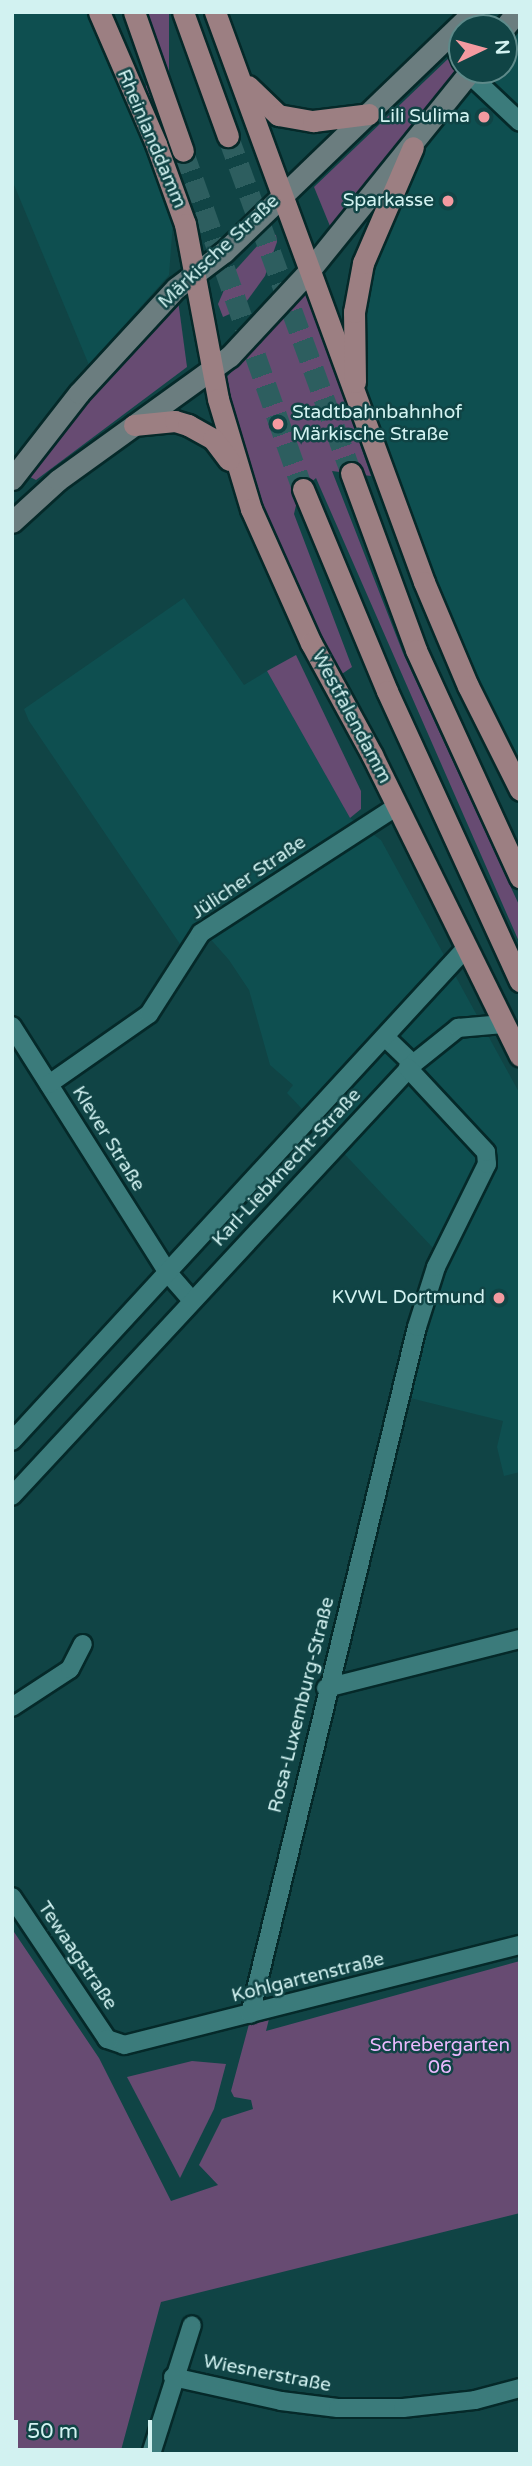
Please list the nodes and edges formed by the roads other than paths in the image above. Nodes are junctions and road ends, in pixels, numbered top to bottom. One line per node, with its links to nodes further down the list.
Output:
1 (99, 12): 15 (main road, Rheinlanddamm)
2 (134, 12): 13 (main road, Rheinlanddamm)
3 (183, 12): 11 (main road)
4 (215, 12): 6 (main road)
5 (448, 39): 9 (main road, Märkische Straße)
6 (229, 49): 9 (main road); 14 (main road)
7 (456, 84): 12 (main road)
8 (483, 84): 10 (street)
9 (369, 114): 14 (main road, Märkische Straße)
10 (520, 121)
11 (228, 136)
12 (413, 147): 16 (main road); 18 (main road)
13 (183, 151)
14 (282, 194): 15 (main road, Märkische Straße); 16 (main road)
15 (196, 269): 17 (main road, Rheinlanddamm); 22 (main road, Märkische Straße)
16 (309, 271): 17 (main road); 18 (main road)
17 (211, 366): 19 (main road); 21 (main road, Westfalendamm)
18 (359, 412): 25 (main road)
19 (134, 425): 21 (main road); 24 (main road)
20 (351, 472): 27 (main road)
21 (238, 473): 26 (main road, Westfalendamm)
22 (12, 479)
23 (303, 489): 29 (main road, Westfalendamm)
24 (12, 522)
25 (520, 790)
26 (397, 806): 28 (main road, Westfalendamm); 35 (street, Jülicher Straße)
27 (520, 877)
28 (465, 948): 30 (main road, Westfalendamm); 32 (street, Karl-Liebknecht-Straße)
29 (520, 981)
30 (503, 1024): 33 (main road, Westfalendamm); 34 (street, Karl-Liebknecht-Straße)
31 (12, 1026): 35 (street, Klever Straße)
32 (385, 1037): 34 (street); 36 (street, Karl-Liebknecht-Straße)
33 (520, 1056)
34 (411, 1066): 37 (street, Karl-Liebknecht-Straße); 42 (street, Rosa-Luxemburg-Straße)
35 (49, 1084): 36 (street, Klever Straße)
36 (169, 1273): 37 (street); 38 (street, Karl-Liebknecht-Straße)
37 (192, 1301): 39 (street, Karl-Liebknecht-Straße)
38 (12, 1441)
39 (12, 1496)
40 (520, 1639): 42 (street)
41 (82, 1644): 43 (street)
42 (327, 1688): 46 (street, Rosa-Luxemburg-Straße)
43 (12, 1707)
44 (12, 1897): 47 (street, Tewaagstraße)
45 (520, 1945): 46 (street, Kohlgartenstraße)
46 (250, 2014): 47 (street, Kohlgartenstraße)
47 (107, 2039)
48 (192, 2325): 49 (street)
49 (173, 2377): 50 (street, Wiesnerstraße); 51 (street)
50 (520, 2388)
51 (151, 2454)

